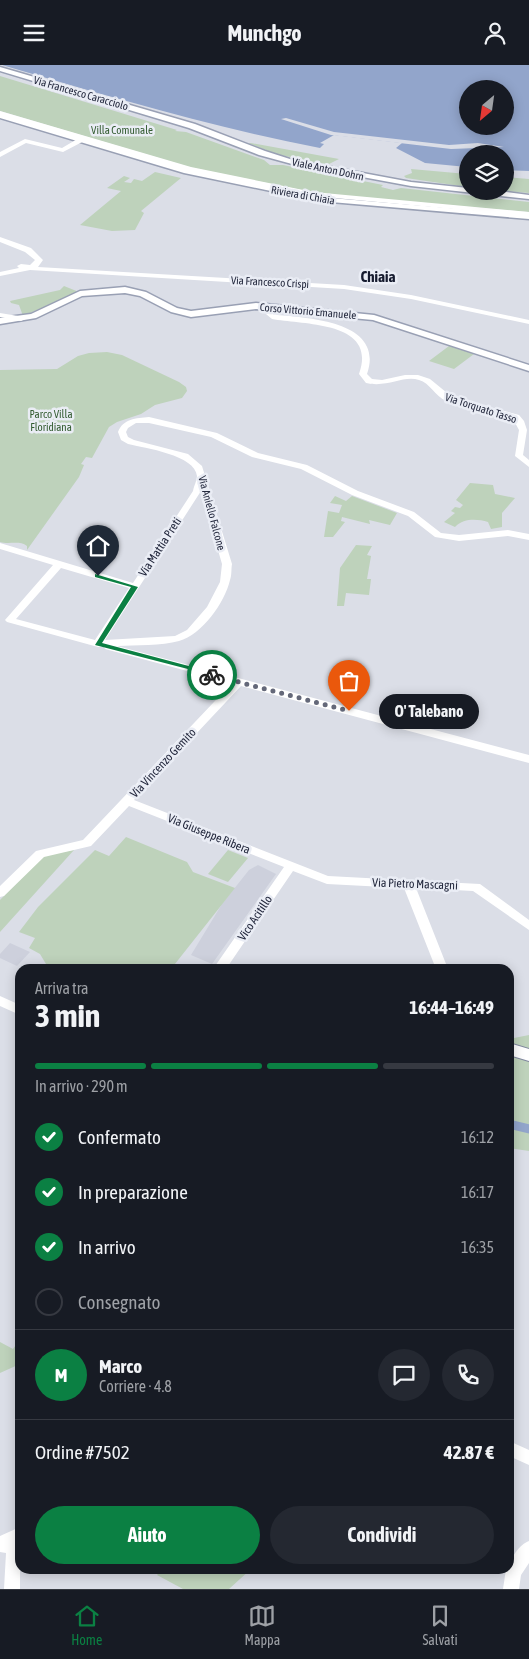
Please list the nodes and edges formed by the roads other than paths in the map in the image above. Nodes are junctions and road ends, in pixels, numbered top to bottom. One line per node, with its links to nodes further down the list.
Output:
1 (0, 69): 2 (main road, Via Francesco Caracciolo)
2 (134, 108): 6 (main road, Viale Anton Dohrn)
3 (0, 114): 4 (main road, Riviera di Chiaia)
4 (86, 140): 5 (street); 7 (street, Riviera di Chiaia); 7 (main road, Riviera di Chiaia)
5 (0, 155)
6 (529, 197)
7 (529, 216)
8 (0, 239): 9 (street)
9 (28, 254): 10 (street); 11 (street)
10 (31, 268): 11 (street, Via Francesco Crispi); 15 (street, Via Francesco Crispi)
11 (18, 269): 12 (street, Via Francesco Crispi)
12 (0, 274)
13 (270, 307): 14 (main road, Corso Vittorio Emanuele); 16 (main road, Corso Vittorio Emanuele); 17 (street, Via Torquato Tasso)
14 (0, 318)
15 (529, 322)
16 (529, 368)
17 (529, 464)
18 (202, 474): 19 (street, Via Aniello Falcone); 22 (street, Via Mattia Preti); 23 (street, Via Aniello Falcone)
19 (529, 537)
20 (0, 546): 21 (street)
21 (59, 565): 22 (street); 23 (street)
22 (135, 587): 23 (street, Via Mattia Preti)
23 (98, 644): 24 (street)
24 (238, 682): 25 (street); 26 (main road, Via Vincenzo Gemito)
25 (529, 759)
26 (127, 801): 27 (street, Via Giuseppe Ribera); 29 (street, Via Vincenzo Gemito)
27 (290, 867): 28 (street, Via Pietro Mascagni); 31 (street, Vico Acitillo)
28 (408, 884): 30 (street, Via Pietro Mascagni); 32 (street)
29 (0, 893)
30 (529, 926)
31 (222, 964)
32 (440, 964)
33 (514, 1051): 34 (highway)
34 (528, 1056): 35 (highway)
35 (514, 1057)
36 (514, 1451): 37 (street)
37 (529, 1458)
38 (529, 1549): 40 (street)
39 (9, 1551): 42 (street)
40 (514, 1571)
41 (513, 1574): 43 (street)
42 (12, 1587)
43 (511, 1589)

